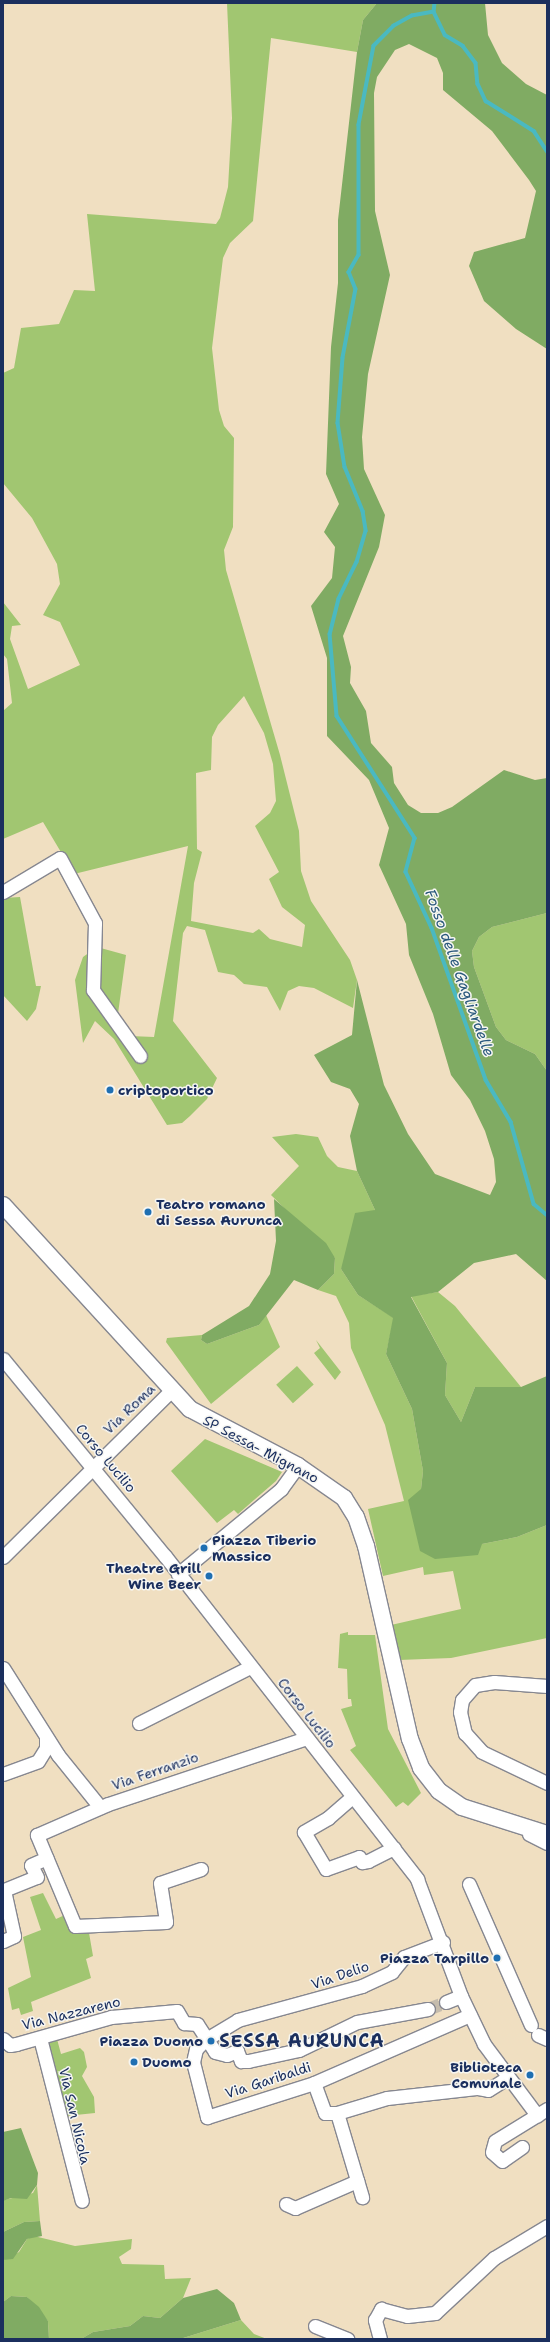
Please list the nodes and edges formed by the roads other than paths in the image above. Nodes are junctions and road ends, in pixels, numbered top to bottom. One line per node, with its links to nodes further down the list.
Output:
1 (3, 892): 2 (street)
2 (140, 1056)
3 (3, 1205): 5 (street, SP Sessa- Mignano)
4 (3, 1359): 6 (street, Corso Lucilio)
5 (170, 1392): 6 (street, Via Roma); 7 (street, SP Sessa- Mignano)
6 (93, 1466): 8 (street, Via Roma); 9 (street, Corso Lucilio)
7 (298, 1466): 9 (street); 20 (street, SP Sessa- Mignano)
8 (3, 1557)
9 (178, 1574): 10 (street, Corso Lucilio)
10 (250, 1667): 13 (street); 15 (street, Corso Lucilio)
11 (3, 1668): 14 (street, Via Ferranzio)
12 (547, 1686): 17 (street)
13 (139, 1723)
14 (46, 1737): 16 (street); 19 (street, Via Ferranzio)
15 (306, 1738): 18 (street, Corso Lucilio); 19 (street, Via Ferranzio)
16 (3, 1774)
17 (547, 1783)
18 (352, 1797): 23 (street, Corso Lucilio); 23 (street)
19 (100, 1807): 24 (street)
20 (512, 1824): 21 (street, SP Sessa- Mignano); 22 (street)
21 (547, 1834)
22 (547, 1843)
23 (394, 1848): 28 (street, Corso Lucilio)
24 (47, 1858): 25 (street); 27 (street)
25 (201, 1869)
26 (469, 1884): 33 (street)
27 (3, 1941)
28 (443, 1942): 29 (street, Corso Lucilio); 36 (street, Via Delio)
29 (461, 1996): 30 (street); 32 (street, Corso Lucilio)
30 (446, 2002)
31 (428, 2009): 36 (street)
32 (470, 2015): 37 (street, Corso Lucilio); 38 (street, Via Garibaldi)
33 (539, 2033)
34 (40, 2038): 35 (street, Via Nazzareno); 36 (street, Via Nazzareno); 44 (street, Via San Nicola)
35 (3, 2039)
36 (206, 2039): 38 (street, Via Garibaldi)
37 (507, 2078): 39 (street, Corso Lucilio); 40 (street)
38 (314, 2084): 40 (street)
39 (542, 2112): 41 (street)
40 (337, 2113): 42 (street)
41 (522, 2147)
42 (357, 2180): 43 (street); 45 (street)
43 (362, 2197)
44 (82, 2201)
45 (286, 2204)
46 (547, 2226): 49 (street)
47 (315, 2326): 48 (street)
48 (348, 2339)
49 (380, 2339)

